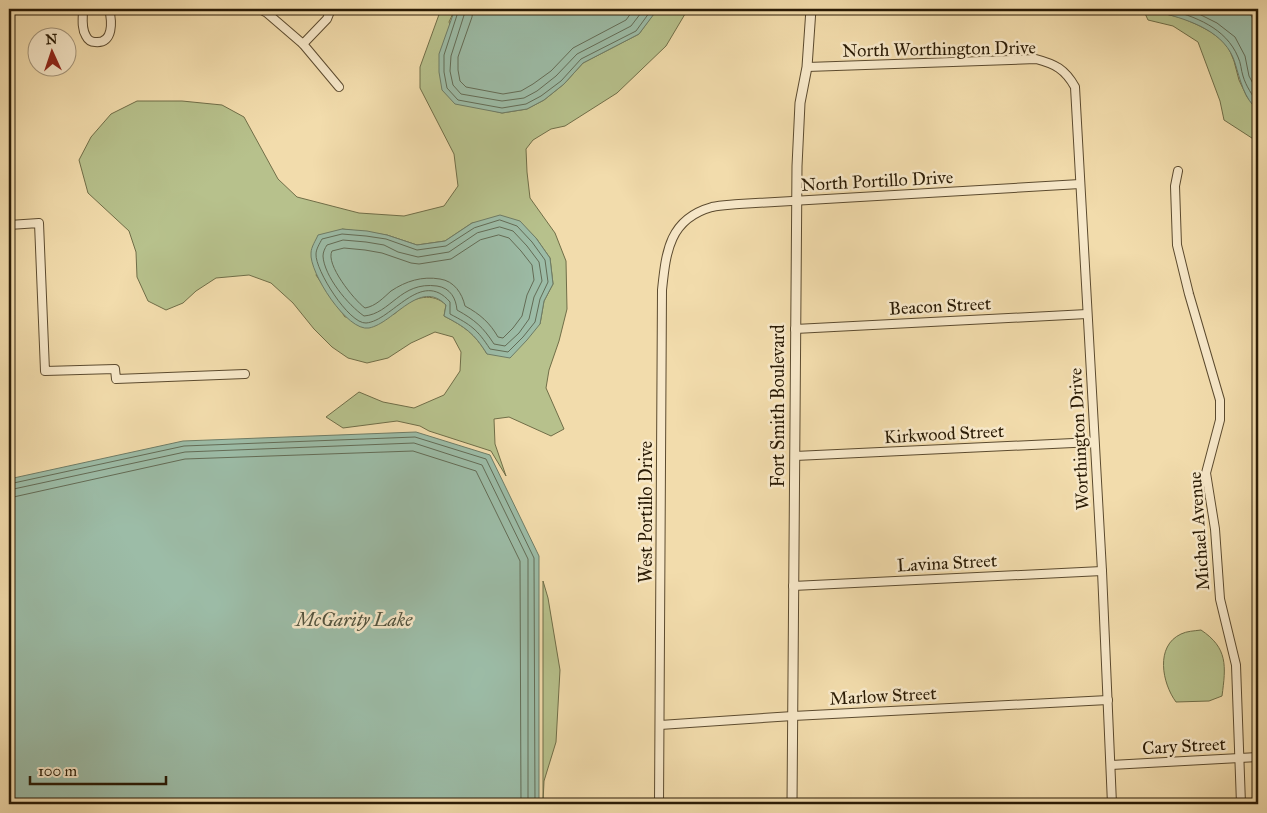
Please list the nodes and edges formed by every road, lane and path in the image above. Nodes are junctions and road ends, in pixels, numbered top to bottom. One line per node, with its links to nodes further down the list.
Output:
1 (83, 9): 3 (street)
2 (89, 9): 3 (street)
3 (108, 9)
4 (260, 9): 7 (street)
5 (331, 9): 7 (street)
6 (811, 9): 8 (street, Fort Smith Boulevard)
7 (303, 44): 10 (street)
8 (807, 67): 9 (street, North Worthington Drive); 13 (street, Fort Smith Boulevard)
9 (1068, 74): 12 (street, Worthington Drive)
10 (339, 87)
11 (1178, 170): 27 (street, Michael Avenue)
12 (1080, 184): 13 (street, North Portillo Drive); 16 (street, Worthington Drive)
13 (797, 201): 14 (street, North Portillo Drive); 17 (street, Fort Smith Boulevard)
14 (681, 223): 25 (street, West Portillo Drive)
15 (9, 225): 18 (street)
16 (1086, 314): 17 (street, Beacon Street); 19 (street, Worthington Drive)
17 (794, 329): 20 (street, Fort Smith Boulevard)
18 (245, 374)
19 (1094, 442): 20 (street, Kirkwood Street); 21 (street, Worthington Drive)
20 (796, 456): 22 (street, Fort Smith Boulevard)
21 (1102, 571): 22 (street, Lavina Street); 23 (street, Worthington Drive)
22 (793, 586): 24 (street, Fort Smith Boulevard)
23 (1108, 700): 24 (street, Marlow Street); 28 (street, Worthington Drive)
24 (793, 716): 25 (street, Marlow Street); 30 (street, Fort Smith Boulevard)
25 (660, 725): 29 (street, West Portillo Drive)
26 (1258, 757): 27 (street, Cary Street)
27 (1239, 758): 28 (street, Cary Street); 32 (street, Michael Avenue)
28 (1111, 765): 31 (street, Worthington Drive)
29 (659, 804)
30 (792, 804)
31 (1112, 804)
32 (1241, 804)

